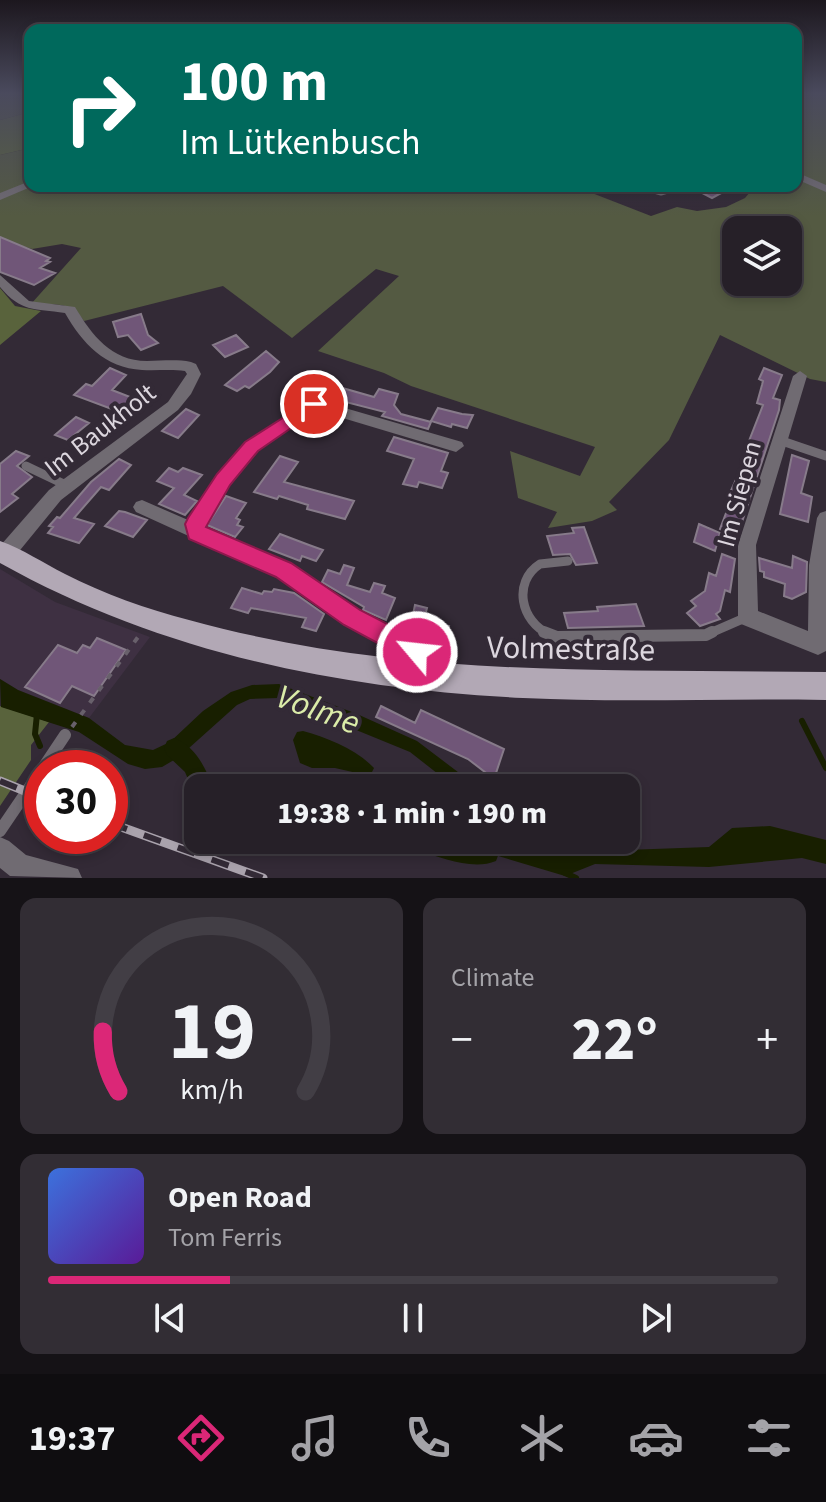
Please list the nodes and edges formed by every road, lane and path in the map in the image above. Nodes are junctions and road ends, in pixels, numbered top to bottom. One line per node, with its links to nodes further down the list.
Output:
1 (802, 178): 3 (street)
2 (24, 187): 4 (street)
3 (826, 189)
4 (0, 197)
5 (0, 279): 11 (street, Im Baukholt)
6 (800, 376): 7 (street, Im Siepen)
7 (779, 440): 9 (lane); 17 (street, Im Siepen)
8 (456, 446): 14 (street)
9 (826, 456)
10 (26, 466): 11 (lane)
11 (68, 486): 15 (street, Im Baukholt)
12 (142, 507): 14 (street)
13 (826, 518): 19 (street)
14 (197, 533): 20 (street)
15 (2, 553): 18 (main road, Volmestraße)
16 (568, 561): 17 (lane)
17 (748, 617): 19 (street)
18 (151, 621): 20 (main road, Volmestraße); 22 (path)
19 (822, 648)
20 (452, 680): 21 (main road, Volmestraße)
21 (826, 686)
22 (65, 735): 23 (lane)
23 (55, 750)
24 (24, 796): 25 (lane)
25 (0, 831)
26 (9, 865): 27 (street)
27 (69, 878)

